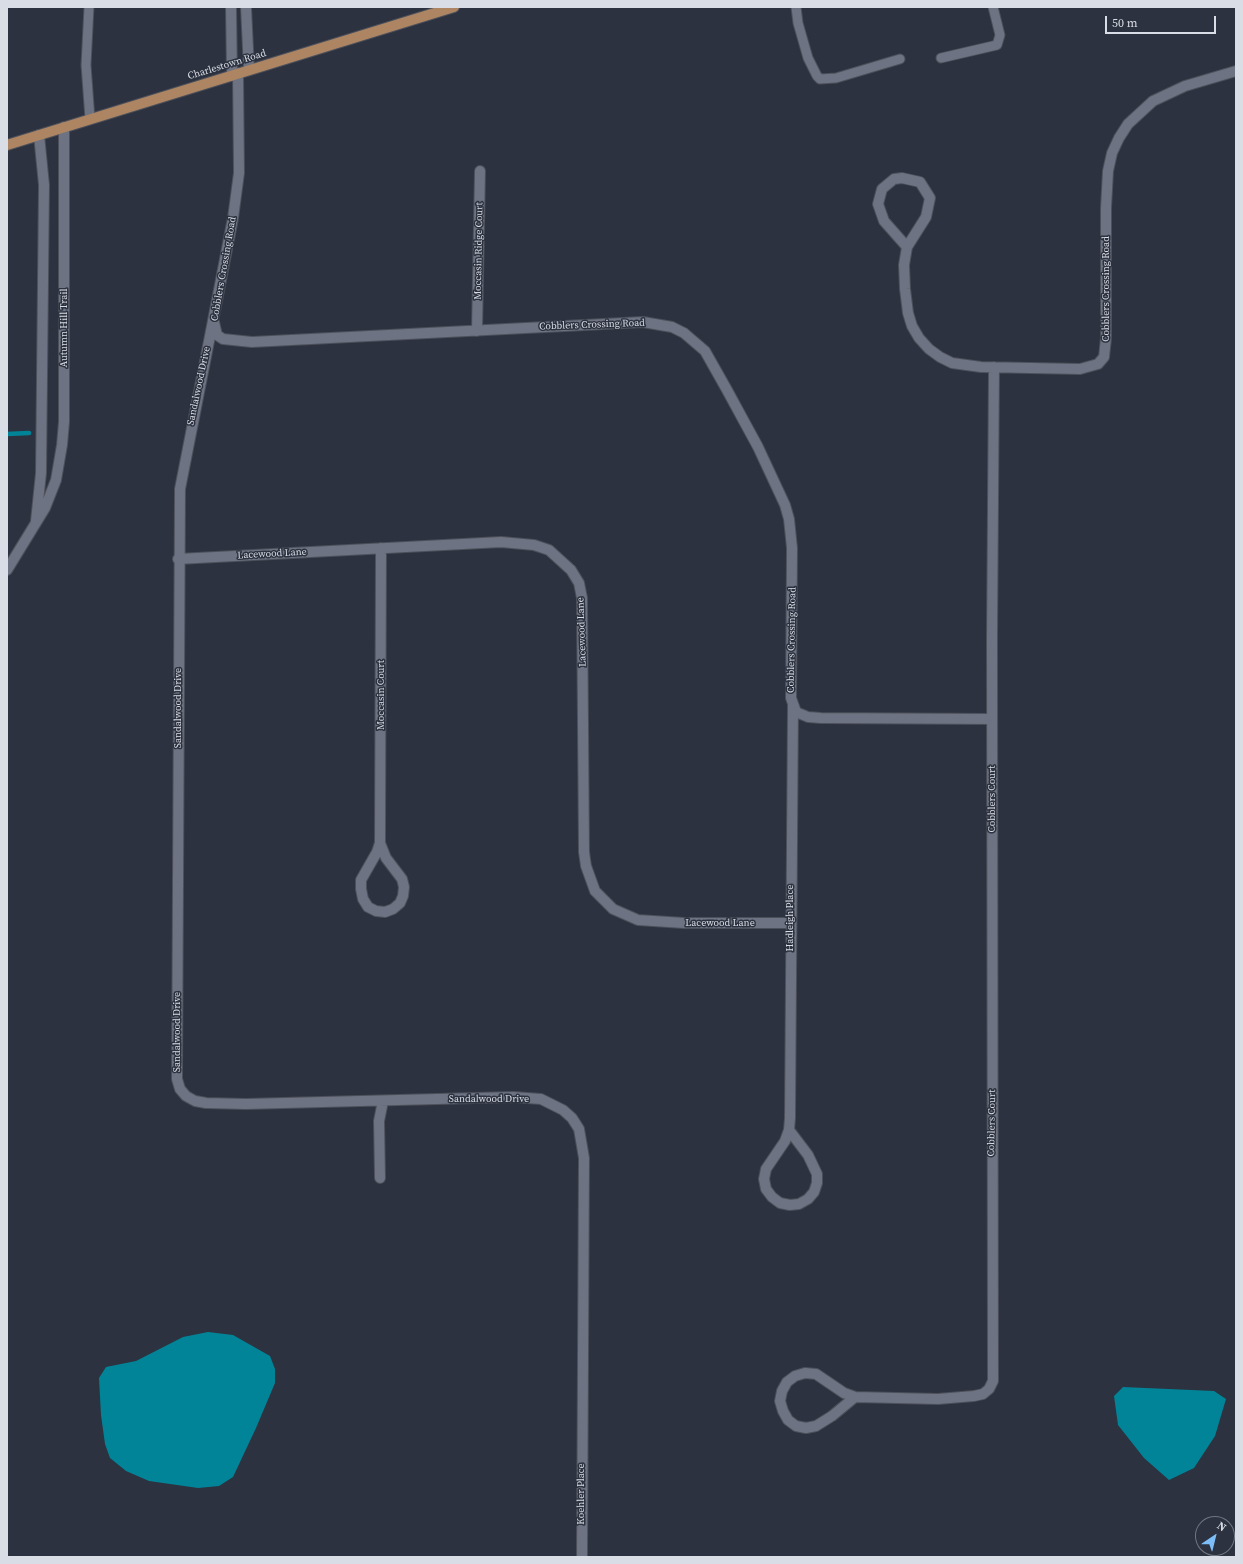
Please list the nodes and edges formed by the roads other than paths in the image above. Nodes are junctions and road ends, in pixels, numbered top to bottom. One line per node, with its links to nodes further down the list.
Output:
1 (89, 7): 12 (lane)
2 (231, 7): 11 (street, Cobblers Crossing Road)
3 (246, 7): 9 (street)
4 (454, 7): 9 (main road, Charlestown Road)
5 (796, 7): 8 (lane)
6 (993, 7): 7 (lane)
7 (941, 58)
8 (900, 59)
9 (249, 70): 11 (main road, Charlestown Road)
10 (1236, 71): 20 (street, Cobblers Crossing Road)
11 (235, 74): 12 (main road, Charlestown Road); 18 (street, Cobblers Crossing Road)
12 (90, 119): 13 (main road, Charlestown Road)
13 (64, 127): 14 (main road, Charlestown Road); 21 (street, Autumn Hill Trail)
14 (39, 135): 15 (main road, Charlestown Road); 21 (street, Autumn Hill Trail)
15 (7, 145)
16 (480, 171): 19 (street, Moccasin Ridge Court)
17 (907, 247): 17 (street); 20 (street, Cobblers Crossing Road)
18 (220, 285): 19 (street, Cobblers Crossing Road); 23 (street, Sandalwood Drive)
19 (477, 330): 25 (street, Cobblers Crossing Road)
20 (994, 367): 26 (street)
21 (36, 522): 24 (street, Autumn Hill Trail)
22 (381, 548): 23 (street, Lacewood Lane); 27 (street, Moccasin Court); 28 (street, Lacewood Lane)
23 (178, 559): 29 (street, Sandalwood Drive)
24 (7, 570)
25 (793, 706): 26 (street, Cobblers Crossing Road); 28 (street, Hadleigh Place)
26 (992, 719): 32 (street, Cobblers Court)
27 (380, 842): 27 (street, Moccasin Court)
28 (790, 923): 30 (street, Hadleigh Place)
29 (384, 1101): 31 (street); 33 (street, Sandalwood Drive)
30 (789, 1130): 30 (street, Hadleigh Place)
31 (380, 1178)
32 (855, 1397): 32 (street, Cobblers Court)
33 (581, 1430): 34 (street, Koehler Place)
34 (582, 1557)

